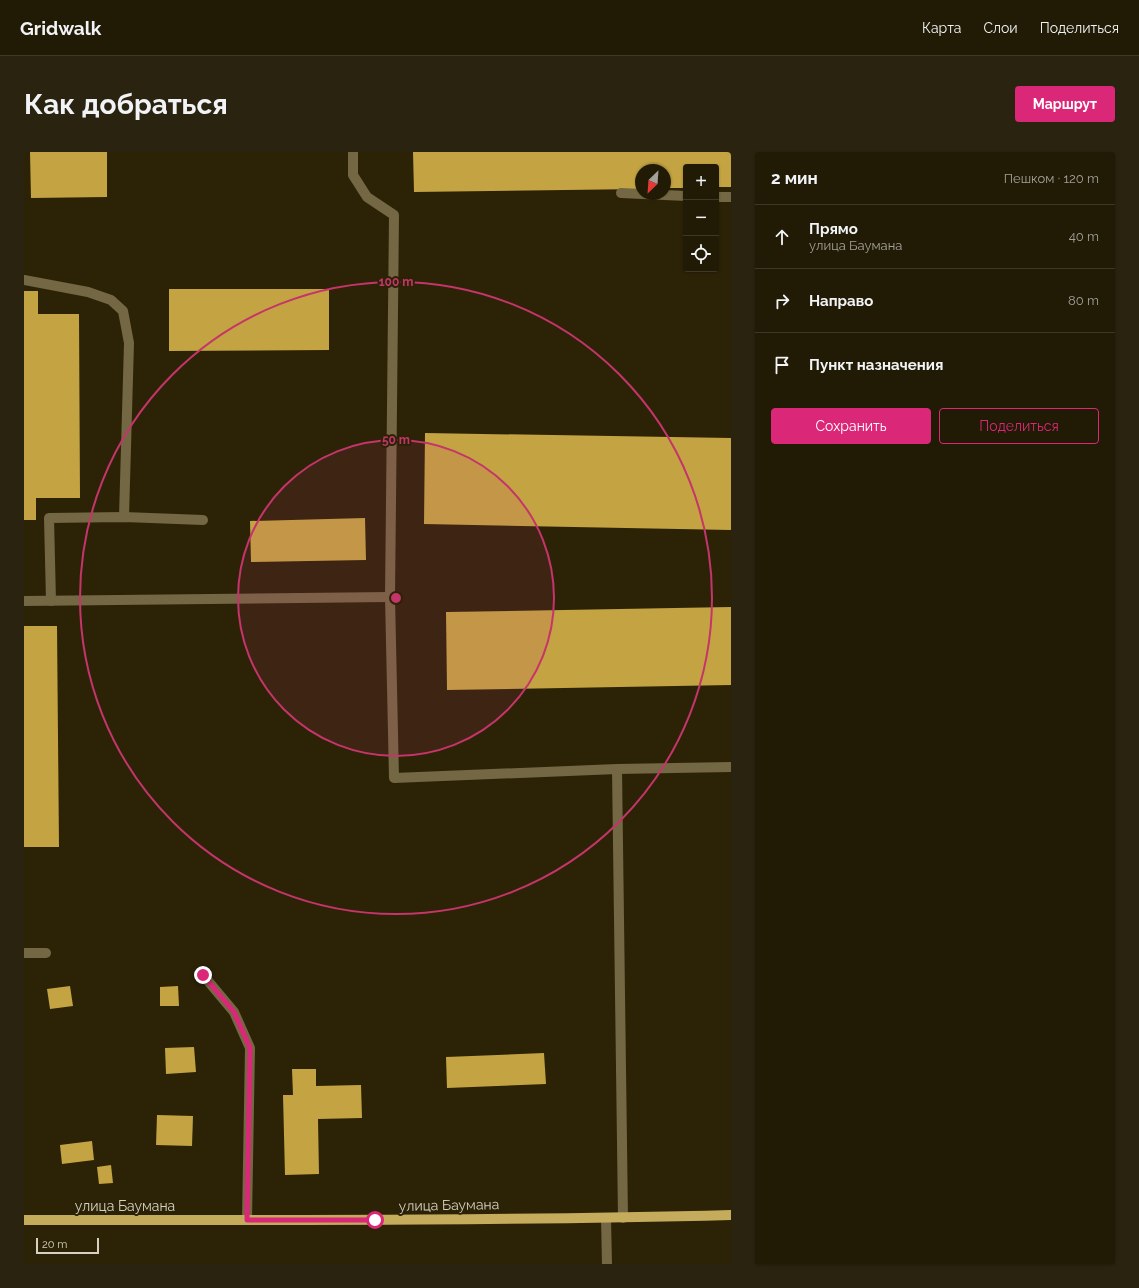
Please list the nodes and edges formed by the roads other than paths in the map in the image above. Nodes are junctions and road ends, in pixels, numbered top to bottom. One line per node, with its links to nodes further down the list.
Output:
1 (353, 152): 9 (street)
2 (621, 193): 3 (street)
3 (683, 196)
4 (719, 197): 5 (street)
5 (731, 198)
6 (24, 280): 7 (street)
7 (124, 517): 8 (street); 10 (street)
8 (203, 520)
9 (390, 597): 10 (street); 13 (street)
10 (51, 600): 11 (street)
11 (24, 601)
12 (731, 767): 13 (street)
13 (616, 769): 19 (street)
14 (24, 953): 15 (street)
15 (46, 954)
16 (203, 975): 21 (street)
17 (731, 1215): 19 (main road, улица Баумана)
18 (606, 1218): 19 (main road, улица Баумана); 21 (main road, улица Баумана); 22 (street)
19 (622, 1218)
20 (24, 1220): 21 (main road, улица Баумана)
21 (247, 1220)
22 (607, 1264)

